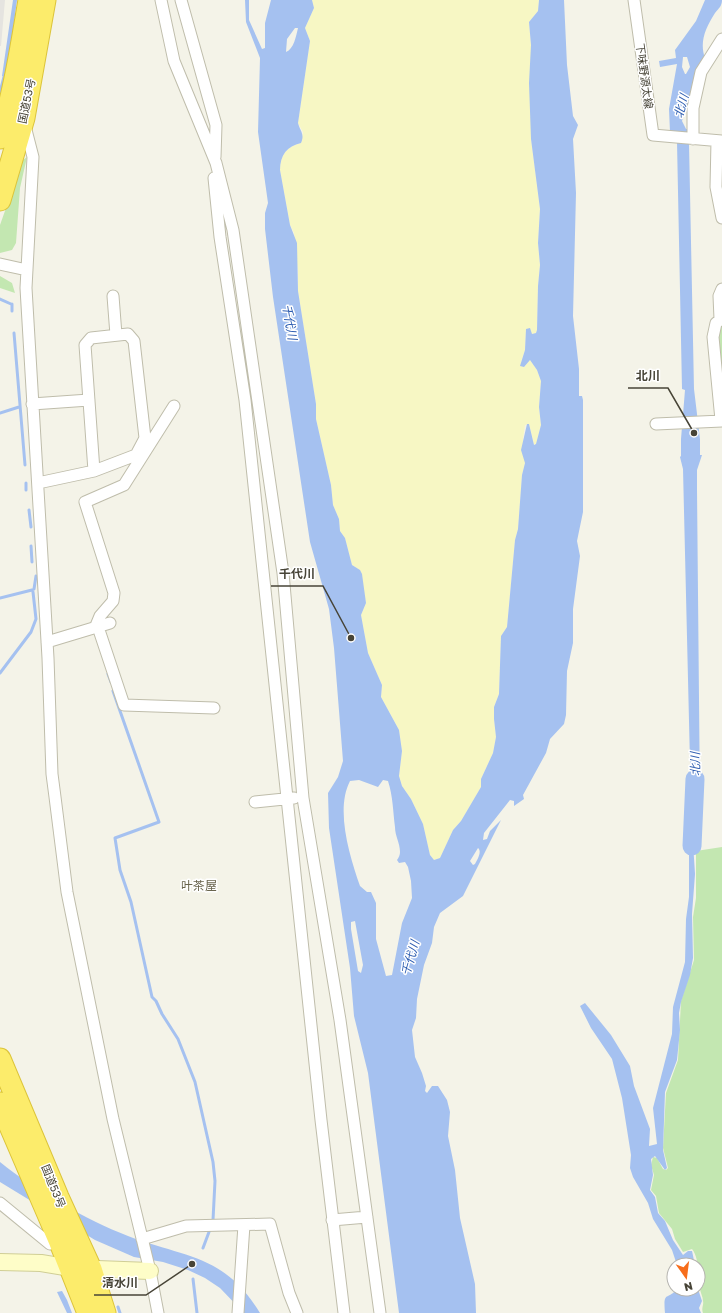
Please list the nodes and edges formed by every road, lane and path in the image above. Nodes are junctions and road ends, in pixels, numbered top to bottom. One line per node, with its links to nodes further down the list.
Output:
1 (28, 0): 7 (highway, 国道53号)
2 (45, 0): 7 (highway, 国道53号)
3 (161, 0): 11 (street)
4 (181, 0): 11 (street)
5 (634, 0): 9 (street, 下味野源太線)
6 (722, 39): 9 (street)
7 (10, 115): 8 (highway, 国道53号); 12 (highway, 国道53号); 15 (street)
8 (0, 138)
9 (692, 139): 10 (street)
10 (719, 141): 13 (street)
11 (215, 159): 31 (street); 32 (street)
12 (0, 200)
13 (722, 218)
14 (0, 264): 15 (street)
15 (26, 270): 21 (street)
16 (722, 289): 18 (street)
17 (113, 296): 19 (street)
18 (721, 319): 23 (street)
19 (116, 335): 20 (street); 25 (street)
20 (89, 400): 21 (street); 25 (street)
21 (32, 404): 26 (street)
22 (174, 406): 28 (street)
23 (721, 420): 24 (street)
24 (656, 424)
25 (94, 471): 26 (street)
26 (38, 483): 29 (street)
27 (110, 623): 28 (street)
28 (96, 627): 29 (street); 30 (street)
29 (47, 642): 41 (street)
30 (214, 708)
31 (303, 798): 32 (street); 38 (street)
32 (288, 799): 33 (street); 39 (street)
33 (255, 802)
34 (0, 1059): 37 (highway, 国道53号)
35 (0, 1103): 37 (highway, 国道53号)
36 (0, 1203): 42 (street)
37 (52, 1205): 44 (highway, 国道53号); 44 (highway, 国道53号)
38 (367, 1217): 39 (street); 52 (street)
39 (332, 1220): 51 (street)
40 (244, 1224): 41 (street); 49 (street); 50 (street)
41 (142, 1239): 45 (street)
42 (50, 1244)
43 (0, 1262): 44 (street)
44 (81, 1268): 45 (street); 46 (highway, 国道53号); 47 (highway, 国道53号)
45 (150, 1272): 48 (street)
46 (88, 1313)
47 (105, 1313)
48 (158, 1313)
49 (238, 1313)
50 (297, 1313)
51 (344, 1313)
52 (380, 1313)

